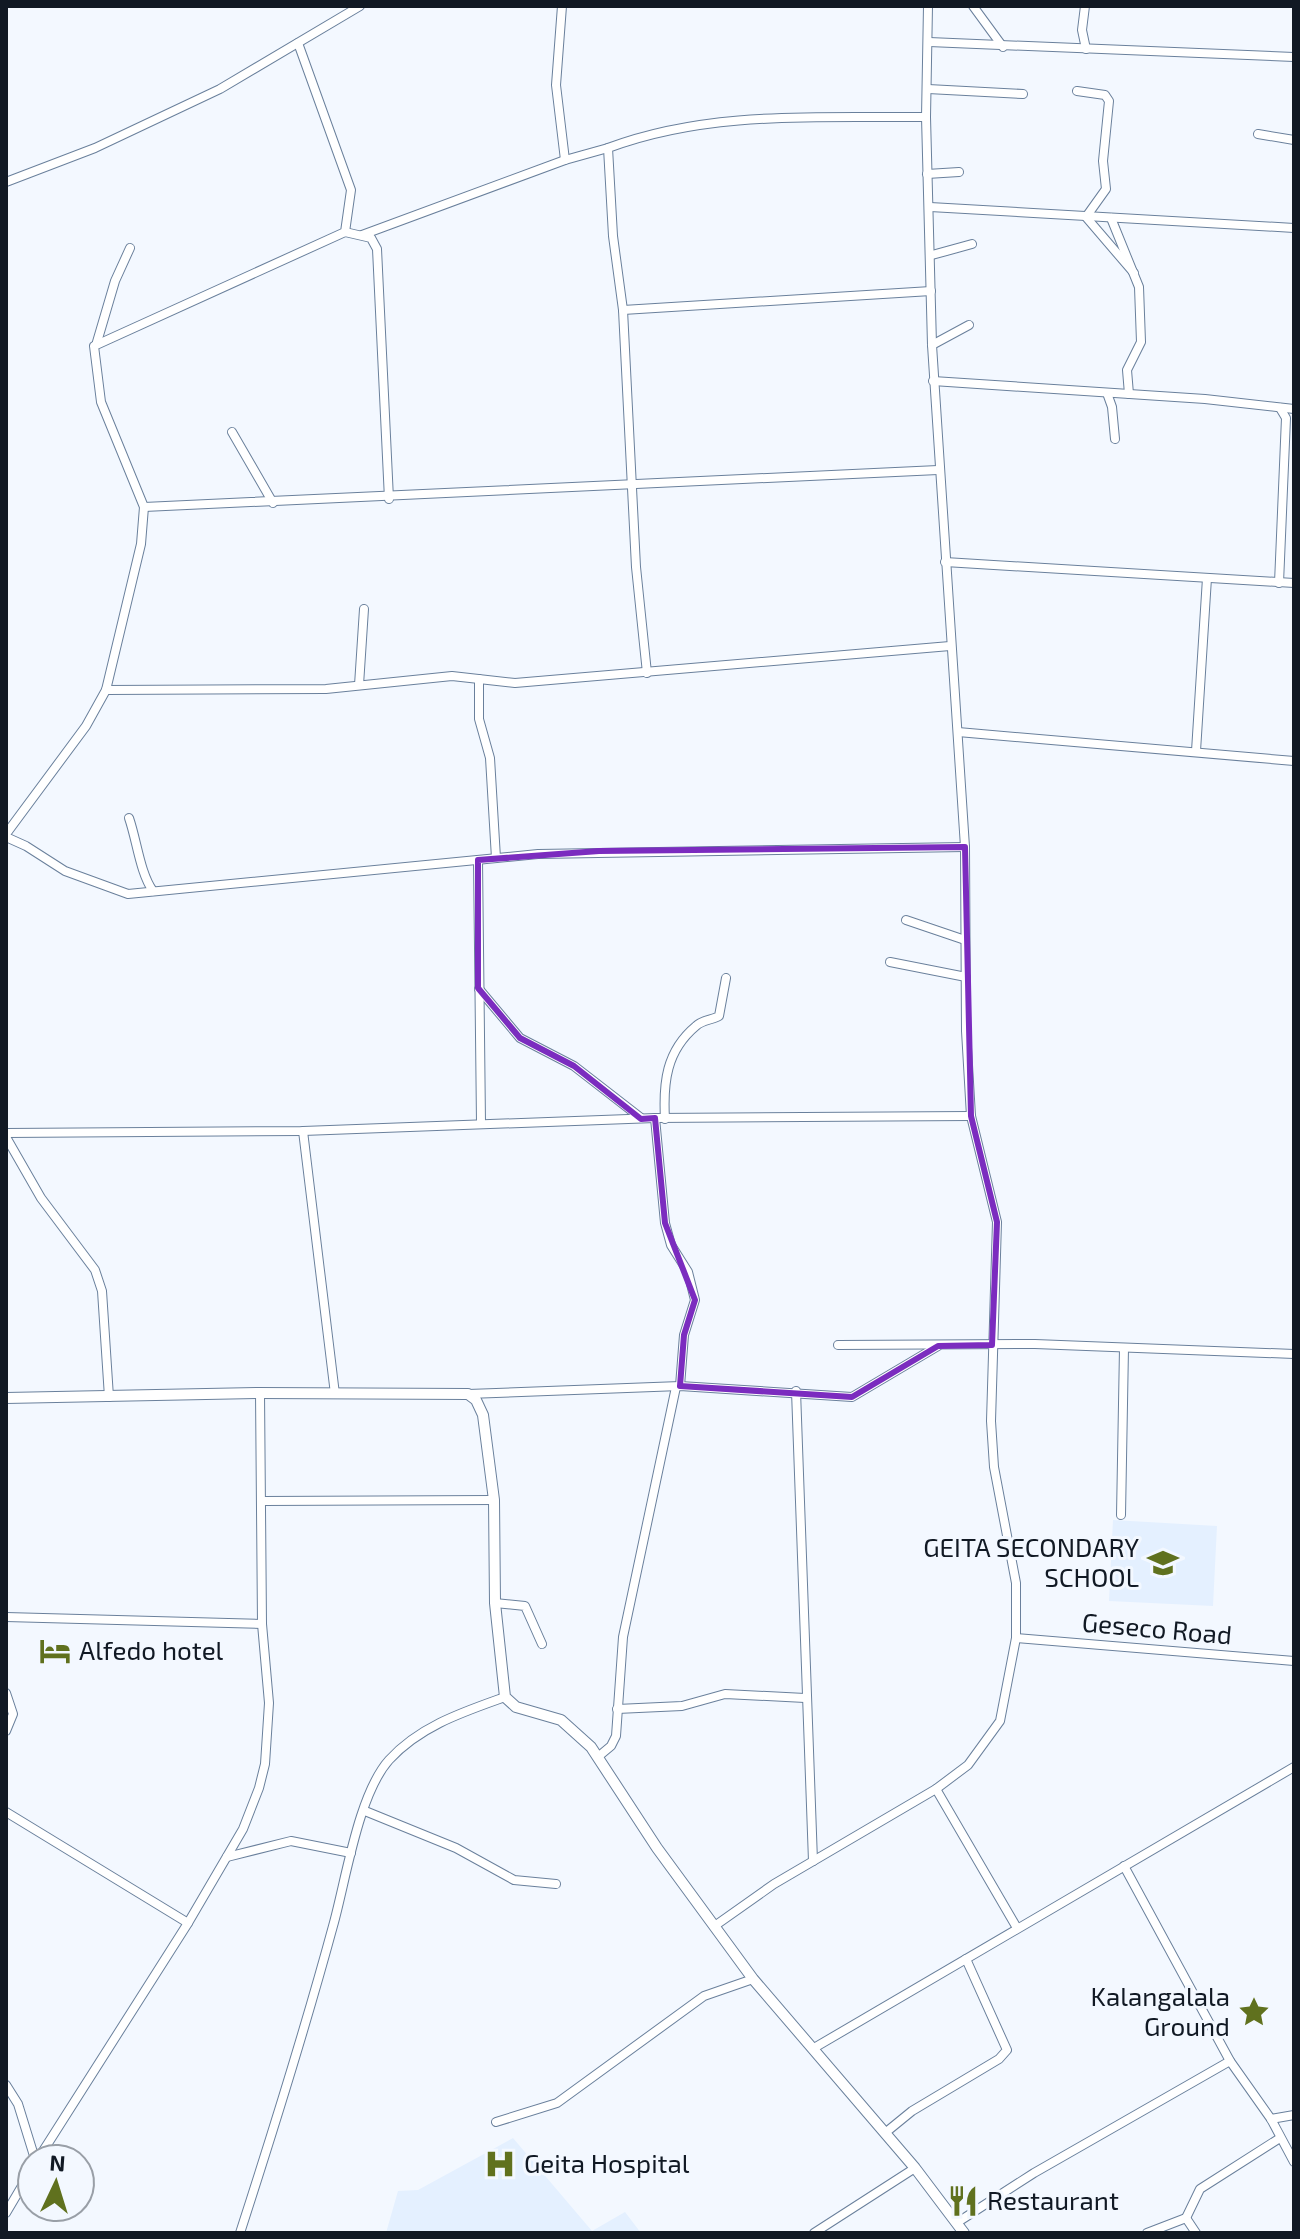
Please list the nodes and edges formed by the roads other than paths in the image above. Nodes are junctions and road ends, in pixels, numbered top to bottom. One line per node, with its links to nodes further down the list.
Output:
1 (360, 6): 7 (street)
2 (562, 6): 18 (street)
3 (928, 6): 6 (street)
4 (973, 6): 8 (street)
5 (1085, 6): 9 (street)
6 (929, 42): 8 (street); 11 (street)
7 (298, 43): 21 (street); 26 (street)
8 (1003, 47): 9 (street)
9 (1086, 49): 10 (street)
10 (1294, 57)
11 (928, 89): 13 (street); 14 (street)
12 (1077, 91): 23 (street)
13 (1023, 94)
14 (926, 117): 17 (street); 20 (street)
15 (1258, 134): 16 (street)
16 (1294, 140)
17 (608, 148): 18 (street); 33 (street)
18 (565, 160): 27 (street)
19 (959, 172): 20 (street)
20 (927, 174): 22 (street)
21 (6, 182)
22 (930, 207): 23 (street); 30 (street)
23 (1086, 217): 24 (street); 31 (street)
24 (1111, 218): 25 (street); 31 (street)
25 (1294, 228)
26 (345, 232): 27 (street); 35 (street)
27 (362, 235): 46 (street)
28 (972, 244): 30 (street)
29 (130, 248): 35 (street)
30 (932, 255): 32 (street)
31 (1134, 273): 39 (street)
32 (931, 291): 33 (street); 36 (street)
33 (623, 310): 45 (street)
34 (969, 325): 36 (street)
35 (97, 342): 48 (street)
36 (932, 345): 37 (street)
37 (933, 381): 38 (street); 44 (street)
38 (1107, 393): 39 (street); 43 (street)
39 (1129, 394): 40 (street)
40 (1279, 407): 41 (street); 51 (street)
41 (1294, 409)
42 (232, 432): 47 (street)
43 (1115, 439)
44 (938, 470): 45 (street); 49 (street)
45 (630, 487): 46 (street); 55 (street)
46 (389, 499): 47 (street)
47 (273, 503): 48 (street)
48 (144, 507): 58 (street)
49 (945, 562): 50 (street); 54 (street)
50 (1207, 578): 51 (street); 60 (street)
51 (1279, 583): 52 (street)
52 (1294, 583)
53 (364, 609): 57 (street)
54 (950, 646): 55 (street); 59 (street)
55 (647, 673): 56 (street)
56 (479, 679): 57 (street); 65 (street)
57 (359, 685): 58 (street)
58 (106, 690): 63 (street)
59 (958, 732): 60 (street); 64 (street)
60 (1196, 751): 61 (street)
61 (1294, 761)
62 (129, 818): 67 (street)
63 (6, 836): 67 (street)
64 (965, 847): 65 (street); 69 (street)
65 (496, 858): 66 (street)
66 (478, 860): 67 (street); 73 (street)
67 (153, 891)
68 (906, 920): 69 (street)
69 (965, 940): 71 (street)
70 (890, 962): 71 (street)
71 (966, 977): 74 (street)
72 (726, 978): 76 (street)
73 (478, 988): 75 (street); 77 (street)
74 (971, 1116): 76 (street); 81 (street)
75 (641, 1119): 76 (street); 77 (street)
76 (660, 1119): 85 (street)
77 (481, 1123): 78 (street)
78 (303, 1131): 79 (street); 88 (street)
79 (6, 1135): 90 (street)
80 (838, 1345): 82 (street)
81 (992, 1345): 82 (street); 83 (street); 98 (street)
82 (938, 1346): 86 (street)
83 (1124, 1348): 84 (street); 94 (street)
84 (1294, 1354)
85 (678, 1386): 86 (street); 89 (street); 104 (street)
86 (796, 1391): 103 (street)
87 (260, 1393): 88 (street); 90 (street); 93 (street)
88 (335, 1394): 89 (street)
89 (468, 1394): 92 (street)
90 (109, 1397): 91 (street)
91 (6, 1398)
92 (494, 1500): 93 (street); 95 (street)
93 (263, 1501): 97 (street)
94 (1121, 1515)
95 (495, 1603): 99 (street); 102 (street)
96 (6, 1617): 97 (street)
97 (262, 1624): 112 (street)
98 (1016, 1638): 100 (street, Geseco Road); 108 (street)
99 (542, 1644)
100 (1294, 1661)
101 (6, 1693): 105 (street)
102 (505, 1697): 106 (street); 109 (street)
103 (805, 1698): 104 (street); 113 (street)
104 (617, 1709): 106 (street)
105 (6, 1731)
106 (599, 1756): 117 (street)
107 (1294, 1767): 114 (street)
108 (936, 1789): 113 (street); 118 (street)
109 (365, 1811): 111 (street); 115 (street)
110 (6, 1812): 116 (street)
111 (351, 1853): 112 (street); 135 (street)
112 (226, 1857): 116 (street)
113 (813, 1861): 117 (street)
114 (1124, 1866): 118 (street); 122 (street)
115 (556, 1884)
116 (188, 1923): 130 (street)
117 (716, 1925): 120 (street)
118 (1017, 1928): 119 (street)
119 (966, 1959): 121 (street); 127 (street)
120 (753, 1979): 121 (street); 126 (street)
121 (814, 2048): 127 (street)
122 (1230, 2061): 125 (street); 134 (street)
123 (6, 2085): 129 (street)
124 (1294, 2115): 125 (street)
125 (1271, 2119): 128 (street)
126 (496, 2122)
127 (885, 2133): 132 (street)
128 (1280, 2138): 131 (street); 133 (street)
129 (31, 2143)
130 (46, 2143)
131 (1294, 2162)
132 (915, 2168): 134 (street); 136 (street)
133 (1186, 2218): 138 (street); 139 (street)
134 (958, 2222): 137 (street)
135 (240, 2233)
136 (814, 2233)
137 (964, 2233)
138 (1147, 2233)
139 (1196, 2233)

